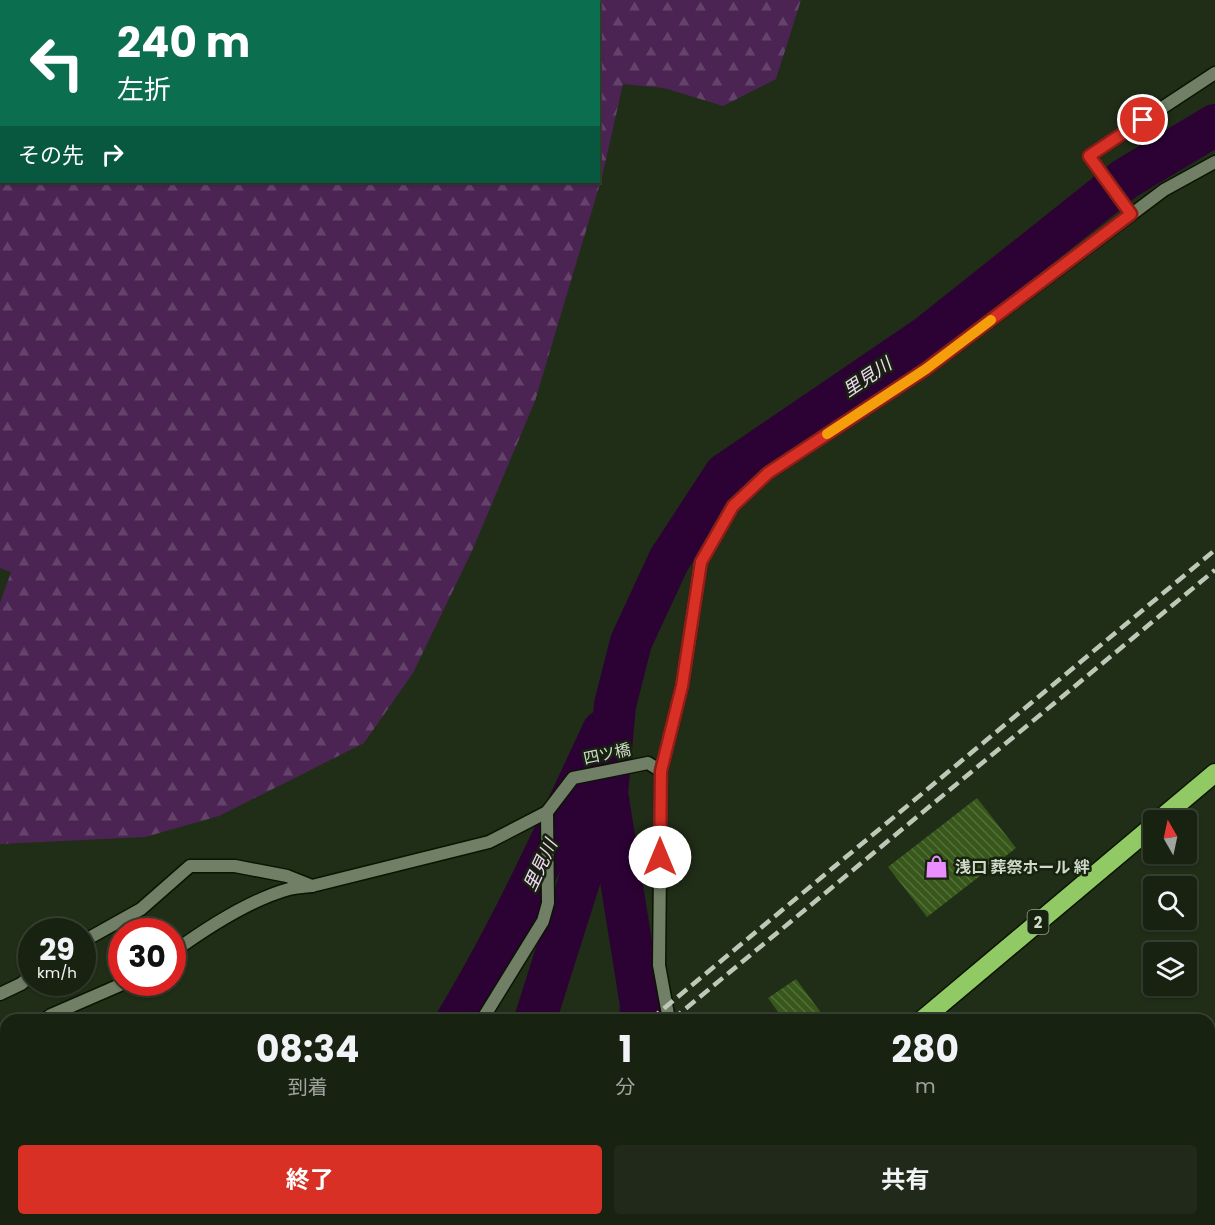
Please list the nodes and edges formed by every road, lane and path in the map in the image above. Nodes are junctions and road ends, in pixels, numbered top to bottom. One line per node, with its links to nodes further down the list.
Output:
1 (1215, 73): 3 (street)
2 (1215, 162): 3 (street)
3 (1131, 214): 4 (street)
4 (661, 771): 7 (street, 四ツ橋); 17 (street)
5 (1215, 773): 6 (highway)
6 (1170, 810)
7 (547, 812): 9 (street); 16 (street)
8 (1143, 834): 18 (highway, 2)
9 (312, 886): 10 (street); 11 (street)
10 (96, 934)
11 (186, 943)
12 (18, 985): 14 (street)
13 (108, 990): 15 (street)
14 (0, 994)
15 (53, 1014)
16 (486, 1014)
17 (668, 1014)
18 (929, 1014)

